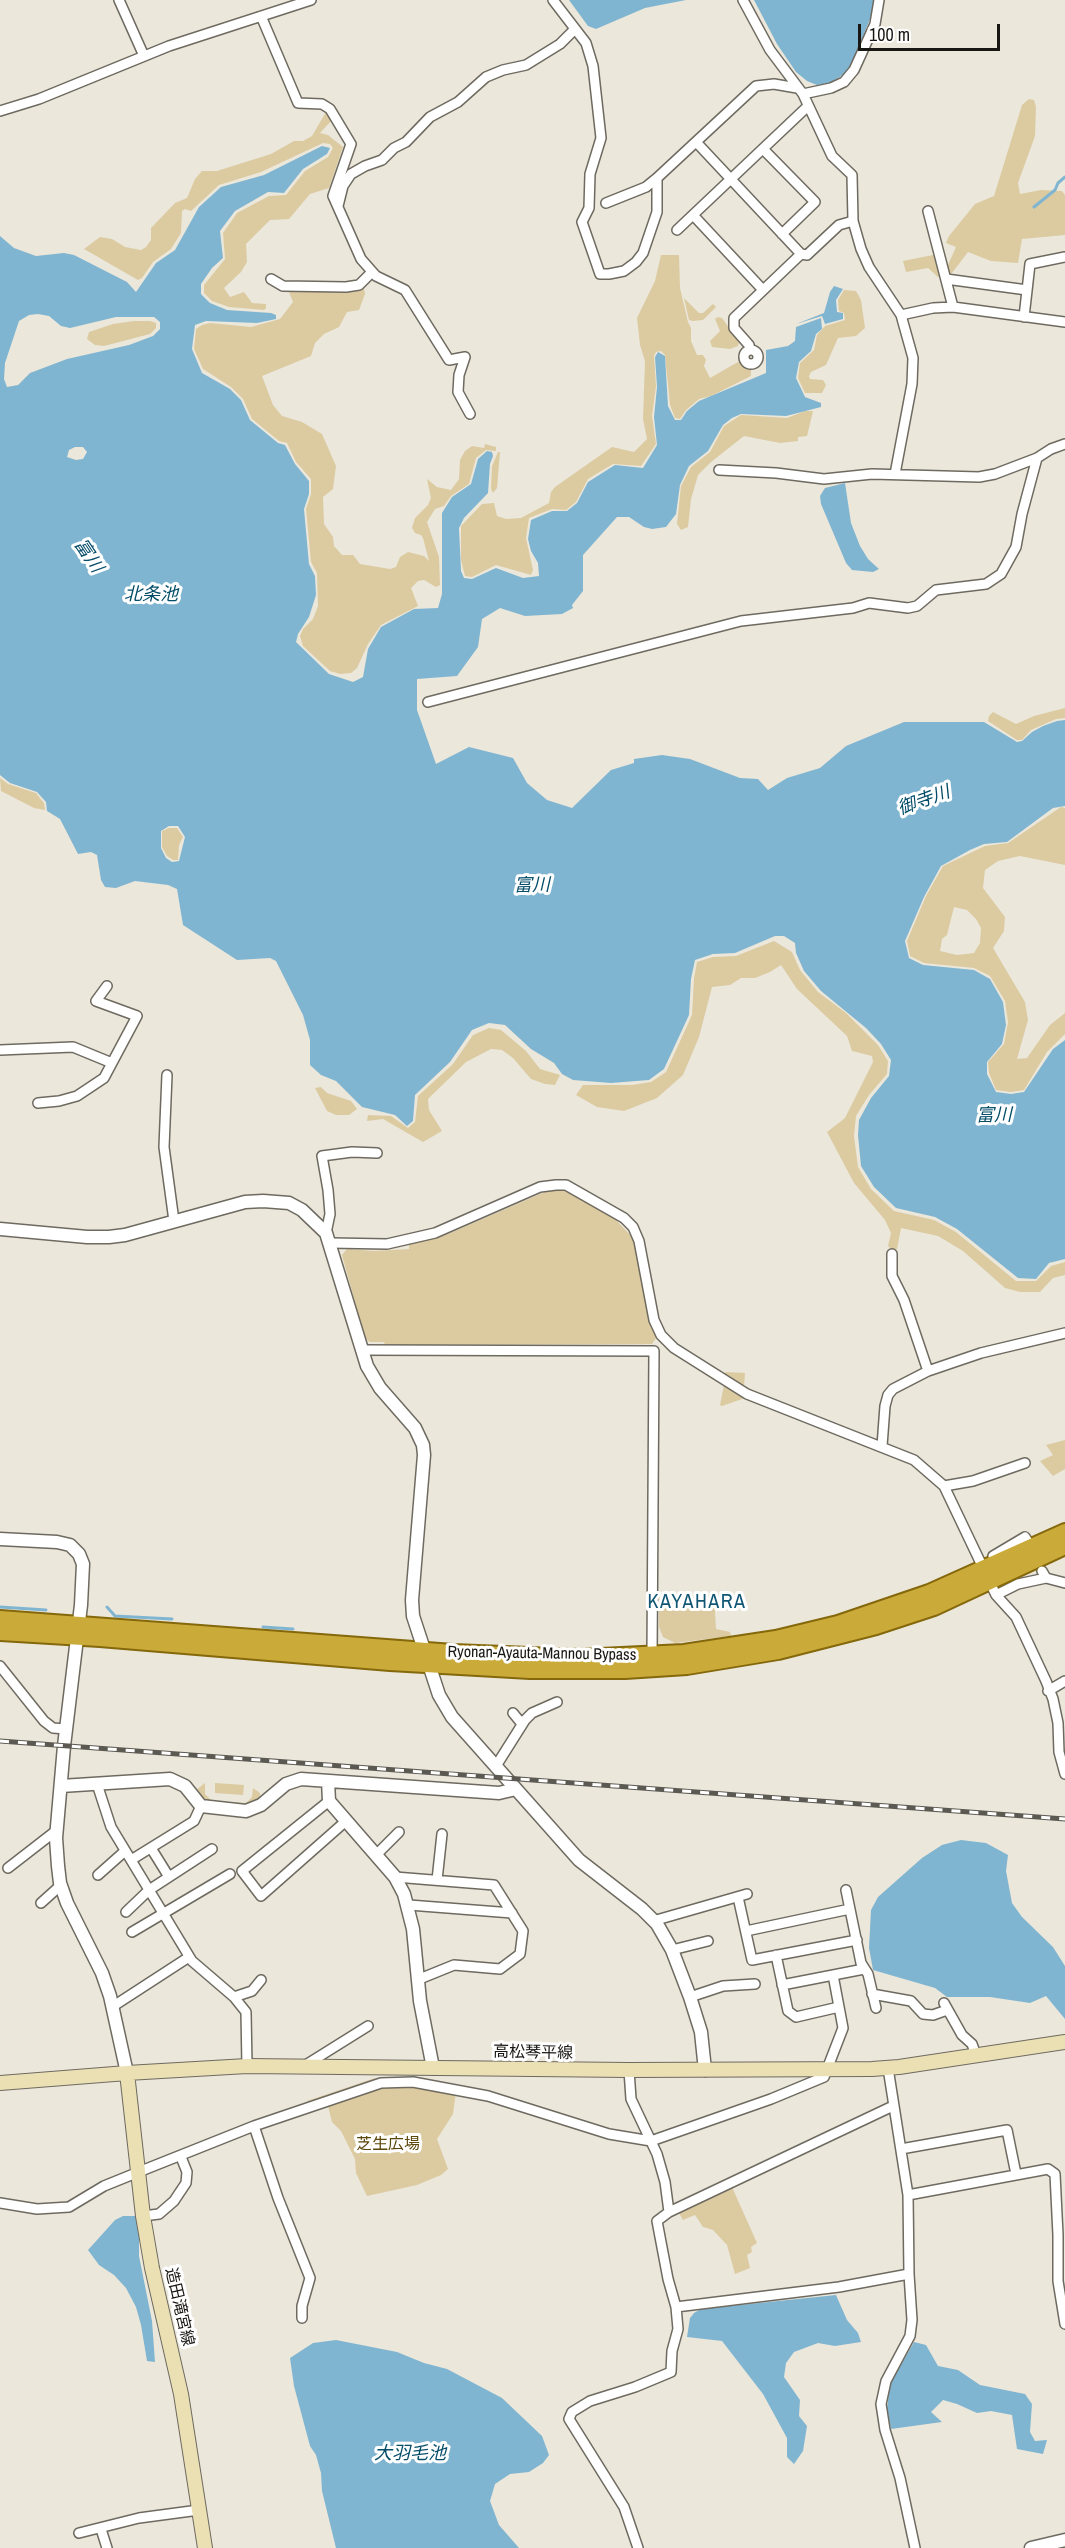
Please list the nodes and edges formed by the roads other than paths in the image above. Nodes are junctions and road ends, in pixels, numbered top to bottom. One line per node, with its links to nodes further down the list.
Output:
1 (119, 0): 9 (street)
2 (311, 0): 6 (street)
3 (553, 0): 8 (street)
4 (743, 0): 10 (street)
5 (879, 0): 10 (street)
6 (283, 4): 7 (street)
7 (261, 15): 9 (street); 18 (street)
8 (574, 30): 15 (street); 18 (street)
9 (144, 56): 12 (street)
10 (800, 91): 11 (street); 13 (street)
11 (808, 106): 14 (street); 21 (street)
12 (0, 111)
13 (697, 143): 15 (street); 16 (street)
14 (763, 149): 16 (street); 23 (street)
15 (657, 178): 17 (street)
16 (731, 179): 20 (street); 23 (street)
17 (606, 203)
18 (338, 206): 26 (street)
19 (928, 212): 28 (street)
20 (693, 215): 22 (street); 29 (street)
21 (853, 221): 24 (street); 32 (street)
22 (677, 230)
23 (782, 234): 24 (street)
24 (801, 254): 29 (street)
25 (1065, 257): 30 (street)
26 (372, 272): 27 (street); 36 (street)
27 (271, 279)
28 (946, 279): 30 (street); 31 (street)
29 (763, 290): 35 (street)
30 (1027, 290): 33 (street)
31 (953, 307): 32 (street); 33 (street)
32 (901, 315): 40 (street)
33 (1024, 317): 34 (street)
34 (1065, 322)
35 (750, 350)
36 (470, 414)
37 (1065, 444): 38 (street)
38 (1037, 458): 40 (street); 41 (street)
39 (719, 470): 40 (street)
40 (895, 474)
41 (428, 702)
42 (107, 986): 44 (street)
43 (0, 1050): 44 (street)
44 (112, 1063): 46 (street)
45 (167, 1075): 48 (street)
46 (38, 1103)
47 (377, 1153): 50 (street)
48 (174, 1221): 49 (street); 50 (street)
49 (0, 1229)
50 (329, 1238): 53 (street); 55 (street)
51 (892, 1254): 54 (street)
52 (1065, 1333): 54 (street)
53 (361, 1350): 67 (street); 68 (street)
54 (928, 1371): 55 (street)
55 (882, 1446): 57 (street)
56 (1025, 1463): 57 (street)
57 (944, 1486): 62 (street)
58 (1065, 1532): 62 (highway, Ryonan-Ayauta-Mannou Bypass)
59 (0, 1539): 65 (street)
60 (1027, 1540): 62 (street)
61 (1065, 1546): 62 (highway, Ryonan-Ayauta-Mannou Bypass)
62 (987, 1577): 63 (street); 67 (highway, Ryonan-Ayauta-Mannou Bypass); 68 (highway, Ryonan-Ayauta-Mannou Bypass); 71 (street)
63 (1065, 1583)
64 (0, 1619): 65 (highway, Ryonan-Ayauta-Mannou Bypass)
65 (78, 1630): 66 (highway, Ryonan-Ayauta-Mannou Bypass); 68 (highway, Ryonan-Ayauta-Mannou Bypass); 75 (street)
66 (0, 1632)
67 (652, 1655): 68 (highway, Ryonan-Ayauta-Mannou Bypass)
68 (426, 1658): 76 (street)
69 (0, 1666): 75 (street)
70 (1065, 1681): 71 (street)
71 (1048, 1691): 77 (street)
72 (557, 1702): 74 (street)
73 (513, 1713): 74 (street)
74 (522, 1724): 76 (street)
75 (66, 1729): 80 (street)
76 (496, 1766): 81 (street)
77 (1065, 1774)
78 (328, 1781): 81 (street); 82 (street); 83 (street)
79 (98, 1784): 80 (street); 83 (street); 90 (street)
80 (61, 1786): 85 (street)
81 (516, 1789): 108 (street)
82 (329, 1801): 84 (street); 84 (street)
83 (201, 1806): 88 (street)
84 (346, 1821): 91 (street)
85 (57, 1830): 93 (street); 99 (street)
86 (399, 1832): 91 (street)
87 (442, 1834): 98 (street)
88 (152, 1848): 92 (street); 96 (street)
89 (212, 1850): 96 (street)
90 (125, 1851): 92 (street); 95 (street)
91 (376, 1855): 97 (street)
92 (131, 1860): 100 (street)
93 (8, 1868)
94 (230, 1874): 106 (street)
95 (98, 1875)
96 (169, 1877): 100 (street)
97 (395, 1877): 98 (street); 103 (street)
98 (437, 1880): 107 (street)
99 (61, 1885): 102 (street); 125 (street)
100 (149, 1890): 105 (street); 106 (street)
101 (846, 1890): 104 (street)
102 (40, 1903)
103 (408, 1905): 107 (street); 119 (street)
104 (850, 1909): 109 (street); 111 (street)
105 (126, 1912)
106 (163, 1913): 110 (street); 115 (street)
107 (512, 1913): 119 (street)
108 (653, 1921): 109 (street); 113 (street)
109 (746, 1931): 114 (street)
110 (132, 1932)
111 (857, 1940): 114 (street); 116 (street)
112 (708, 1941): 113 (street)
113 (672, 1950): 124 (street)
114 (776, 1955): 120 (street)
115 (189, 1957): 123 (street); 125 (street)
116 (864, 1969): 117 (street); 121 (street)
117 (833, 1975): 120 (street); 126 (street)
118 (261, 1980): 123 (street)
119 (417, 1980): 133 (street)
120 (782, 1985): 126 (street)
121 (872, 1994): 127 (street); 130 (street)
122 (746, 1996): 124 (street)
123 (234, 1997): 131 (street)
124 (690, 1997): 137 (street)
125 (112, 2007): 138 (street)
126 (839, 2007): 135 (street)
127 (876, 2008)
128 (368, 2026): 132 (street)
129 (1065, 2042): 130 (main road, 高松琴平線)
130 (976, 2055): 134 (main road, 高松琴平線)
131 (247, 2066): 132 (main road, 高松琴平線); 138 (main road, 高松琴平線)
132 (302, 2067): 133 (main road, 高松琴平線)
133 (433, 2068): 136 (main road, 高松琴平線)
134 (888, 2068): 135 (main road, 高松琴平線); 140 (street)
135 (828, 2069): 137 (main road, 高松琴平線); 142 (street)
136 (629, 2070): 137 (main road, 高松琴平線); 142 (street)
137 (705, 2070)
138 (127, 2073): 139 (main road, 高松琴平線); 145 (main road, 造田滝宮線)
139 (0, 2083)
140 (892, 2106): 143 (street); 149 (street)
141 (254, 2126): 142 (street); 144 (street); 153 (street)
142 (651, 2141): 149 (street)
143 (901, 2149): 146 (street); 147 (street)
144 (181, 2157): 145 (street); 150 (street)
145 (139, 2172): 148 (street); 150 (main road, 造田滝宮線)
146 (1016, 2174): 147 (street); 154 (street)
147 (908, 2195): 151 (street)
148 (0, 2203)
149 (669, 2212): 152 (street)
150 (143, 2216): 155 (main road, 造田滝宮線)
151 (909, 2274): 152 (street); 162 (street)
152 (676, 2307): 161 (street)
153 (302, 2319)
154 (1065, 2324)
155 (199, 2510): 156 (street); 160 (main road, 造田滝宮線)
156 (101, 2529): 157 (street); 159 (street)
157 (80, 2533)
158 (1065, 2540): 163 (street)
159 (107, 2548)
160 (205, 2548)
161 (638, 2548)
162 (915, 2548)
163 (1031, 2548)

